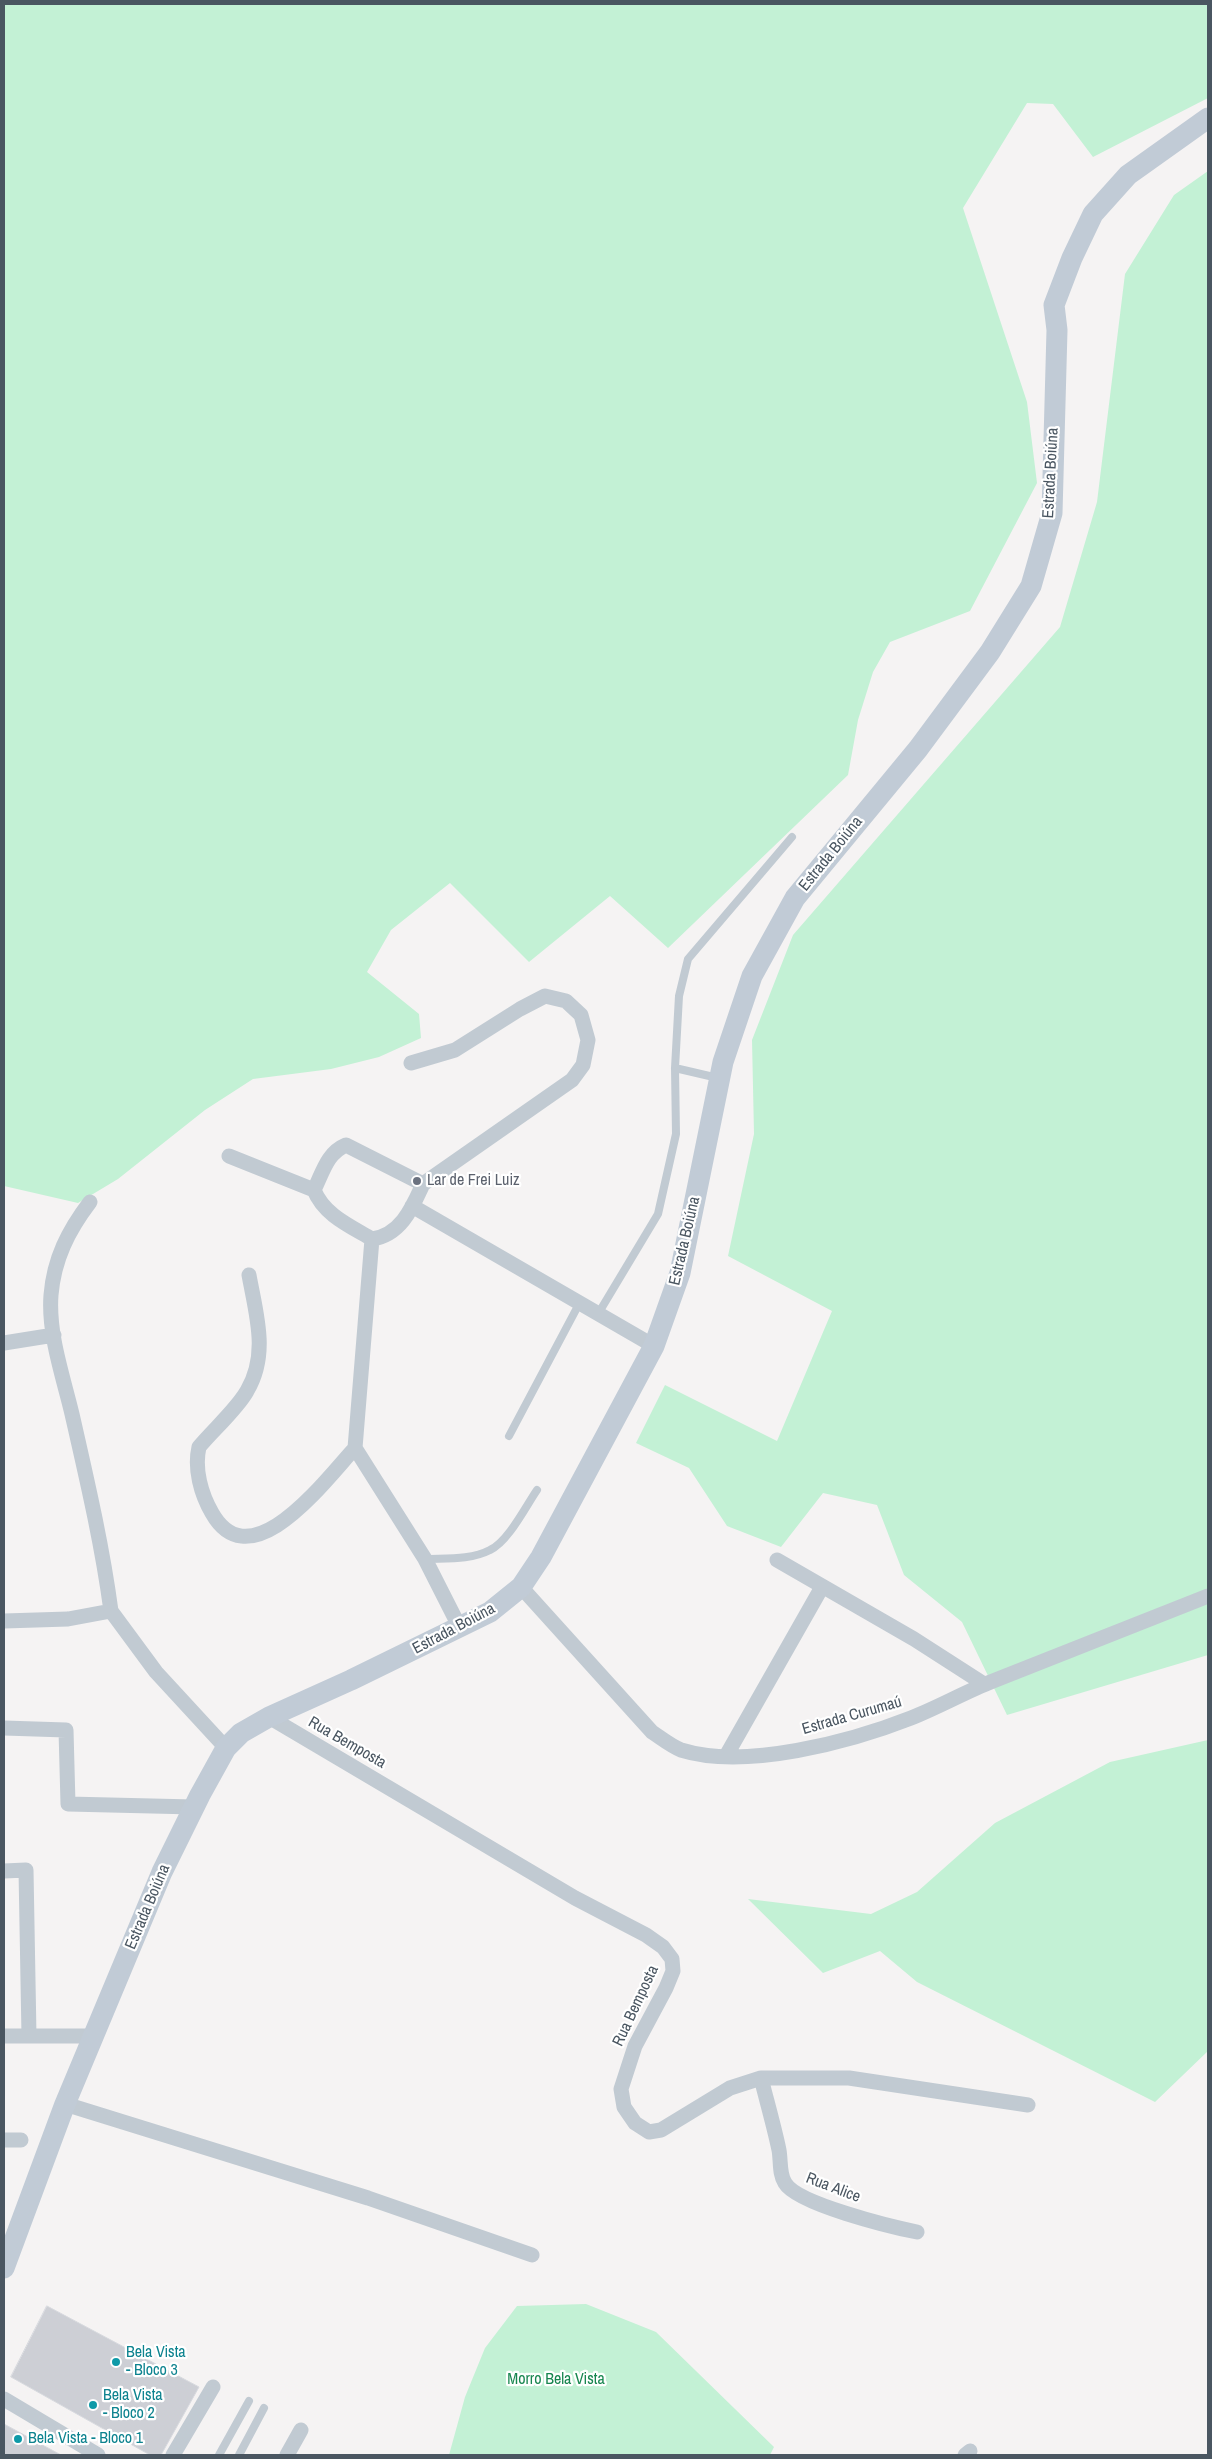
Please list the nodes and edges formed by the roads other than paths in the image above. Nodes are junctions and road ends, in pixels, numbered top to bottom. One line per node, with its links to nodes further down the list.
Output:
1 (1208, 118): 5 (street, Estrada Boiúna)
2 (792, 838): 4 (lane)
3 (411, 1063): 7 (street)
4 (675, 1068): 5 (lane); 14 (lane)
5 (720, 1078): 17 (street, Estrada Boiúna)
6 (229, 1156): 8 (street)
7 (423, 1184): 8 (street); 10 (street)
8 (314, 1190): 11 (street)
9 (90, 1202): 15 (street)
10 (412, 1206): 11 (street); 13 (street)
11 (372, 1239): 19 (street)
12 (249, 1275): 19 (street)
13 (578, 1304): 14 (street); 18 (lane)
14 (598, 1314): 17 (street)
15 (54, 1335): 16 (street); 26 (street)
16 (4, 1343)
17 (654, 1346): 23 (street, Estrada Boiúna)
18 (509, 1436)
19 (354, 1448): 21 (street)
20 (537, 1490): 21 (lane)
21 (426, 1559): 28 (street)
22 (777, 1560): 24 (street)
23 (522, 1586): 28 (street, Estrada Boiúna); 33 (street, Estrada Curumaú)
24 (822, 1587): 29 (street); 33 (street)
25 (1208, 1596): 29 (street, Estrada Curumaú)
26 (111, 1611): 27 (street); 32 (street)
27 (4, 1621)
28 (460, 1628): 30 (street, Estrada Boiúna)
29 (984, 1684): 33 (street, Estrada Curumaú)
30 (269, 1717): 32 (street, Estrada Boiúna); 39 (street, Rua Bemposta)
31 (4, 1728): 34 (street)
32 (226, 1748): 34 (street, Estrada Boiúna)
33 (726, 1756)
34 (194, 1807): 38 (street, Estrada Boiúna)
35 (4, 1871): 37 (street)
36 (4, 2036): 37 (street)
37 (30, 2036): 38 (street)
38 (94, 2036): 40 (street, Estrada Boiúna)
39 (761, 2078): 41 (street, Rua Bemposta); 44 (street, Rua Alice)
40 (65, 2104): 45 (street); 46 (street, Estrada Boiúna)
41 (1028, 2105)
42 (4, 2140): 43 (street)
43 (21, 2140)
44 (918, 2232)
45 (532, 2255)
46 (4, 2268)
47 (213, 2387): 53 (street)
48 (4, 2399): 52 (street)
49 (249, 2400): 54 (lane)
50 (264, 2408): 55 (lane)
51 (301, 2430): 56 (street)
52 (98, 2455)
53 (173, 2455)
54 (219, 2455)
55 (239, 2455)
56 (287, 2455)

